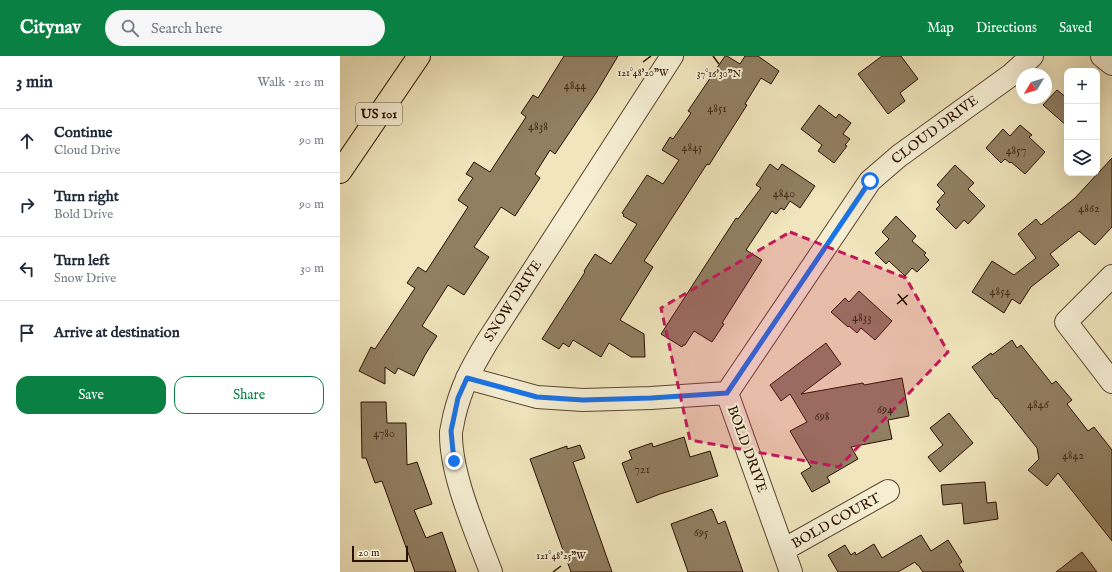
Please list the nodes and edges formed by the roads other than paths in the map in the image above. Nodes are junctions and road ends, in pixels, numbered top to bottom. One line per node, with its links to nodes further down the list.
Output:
1 (420, 56): 6 (highway, US 101)
2 (672, 56): 8 (street, SNOW DRIVE)
3 (1032, 56): 10 (street, CLOUD DRIVE)
4 (1102, 56): 5 (street)
5 (1112, 64)
6 (340, 172)
7 (1112, 276): 9 (street)
8 (467, 378): 10 (street, BOLD DRIVE); 13 (street, SNOW DRIVE)
9 (1112, 382)
10 (727, 393): 12 (street, BOLD DRIVE)
11 (888, 491): 12 (street, BOLD COURT)
12 (783, 550): 14 (street, BOLD DRIVE)
13 (491, 572)
14 (791, 572)

